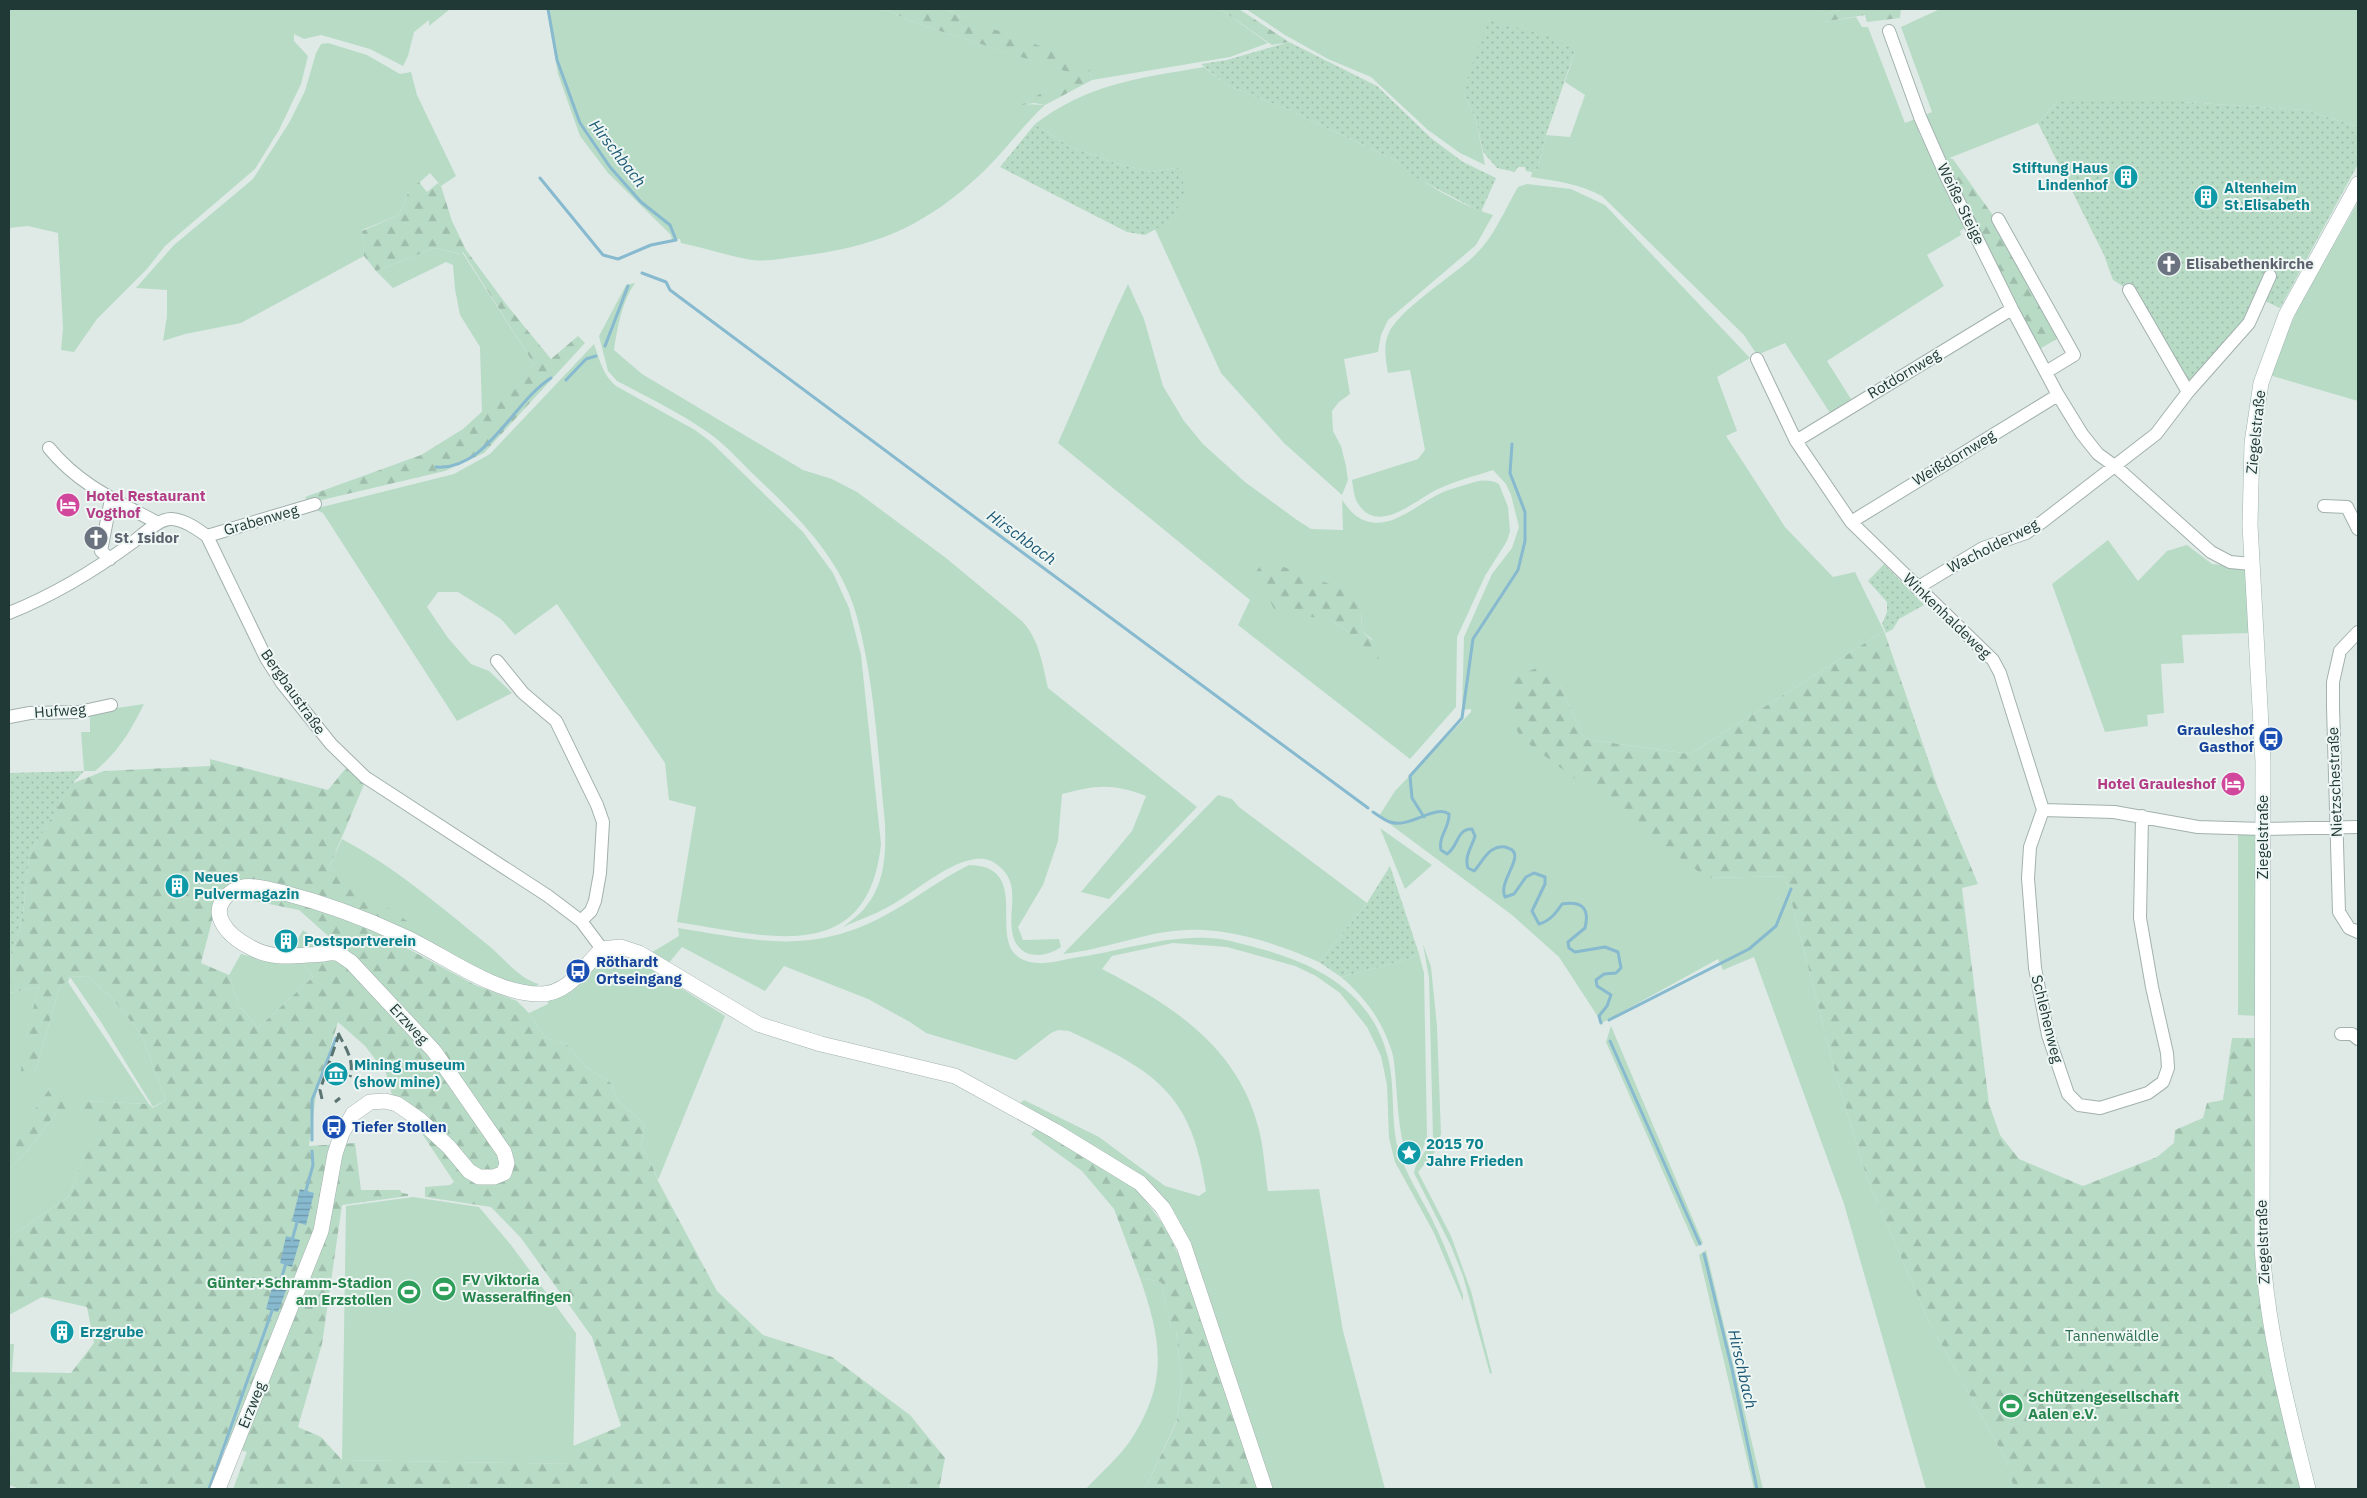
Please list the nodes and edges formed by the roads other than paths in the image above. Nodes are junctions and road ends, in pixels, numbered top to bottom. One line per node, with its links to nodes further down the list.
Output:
1 (1889, 31): 6 (street, Weiße Steige)
2 (2358, 184): 22 (street, Ziegelstraße)
3 (1998, 220): 8 (street, Weiße Steige)
4 (2270, 276): 9 (street)
5 (2129, 290): 9 (street)
6 (2012, 309): 8 (street, Weiße Steige); 11 (street, Rotdornweg)
7 (1757, 359): 11 (street, Winkenhaldeweg)
8 (2046, 372): 10 (street, Weiße Steige)
9 (2188, 392): 13 (street)
10 (2058, 395): 13 (street, Weiße Steige); 17 (street, Weißdornweg)
11 (1796, 441): 17 (street, Winkenhaldeweg)
12 (49, 448): 14 (street)
13 (2116, 466): 22 (street, Weiße Steige); 23 (street, Wacholderweg)
14 (111, 499): 18 (street); 21 (street)
15 (315, 504): 20 (street, Grabenweg)
16 (2324, 506): 19 (street)
17 (1851, 522): 23 (street, Winkenhaldeweg)
18 (158, 523): 20 (street); 21 (street)
19 (2358, 529)
20 (207, 536): 34 (street, Bergbaustraße)
21 (110, 559): 24 (street)
22 (2252, 564): 33 (street, Ziegelstraße)
23 (1917, 588): 29 (street, Winkenhaldeweg)
24 (9, 612)
25 (2358, 632): 31 (street, Nietzschestraße)
26 (497, 661): 34 (street)
27 (111, 705): 28 (street, Hufweg)
28 (9, 717)
29 (2043, 810): 30 (street); 30 (street, Schlehenweg)
30 (2142, 816): 33 (street)
31 (2338, 826): 32 (street); 33 (street); 35 (street, Nietzschestraße)
32 (2358, 827)
33 (2263, 829): 41 (street, Ziegelstraße)
34 (581, 921): 36 (street, Bergbaustraße)
35 (2358, 932)
36 (602, 949): 39 (street, Erzweg); 40 (street)
37 (2341, 1034): 38 (street)
38 (2358, 1039)
39 (218, 1489)
40 (1265, 1489)
41 (2308, 1489)

